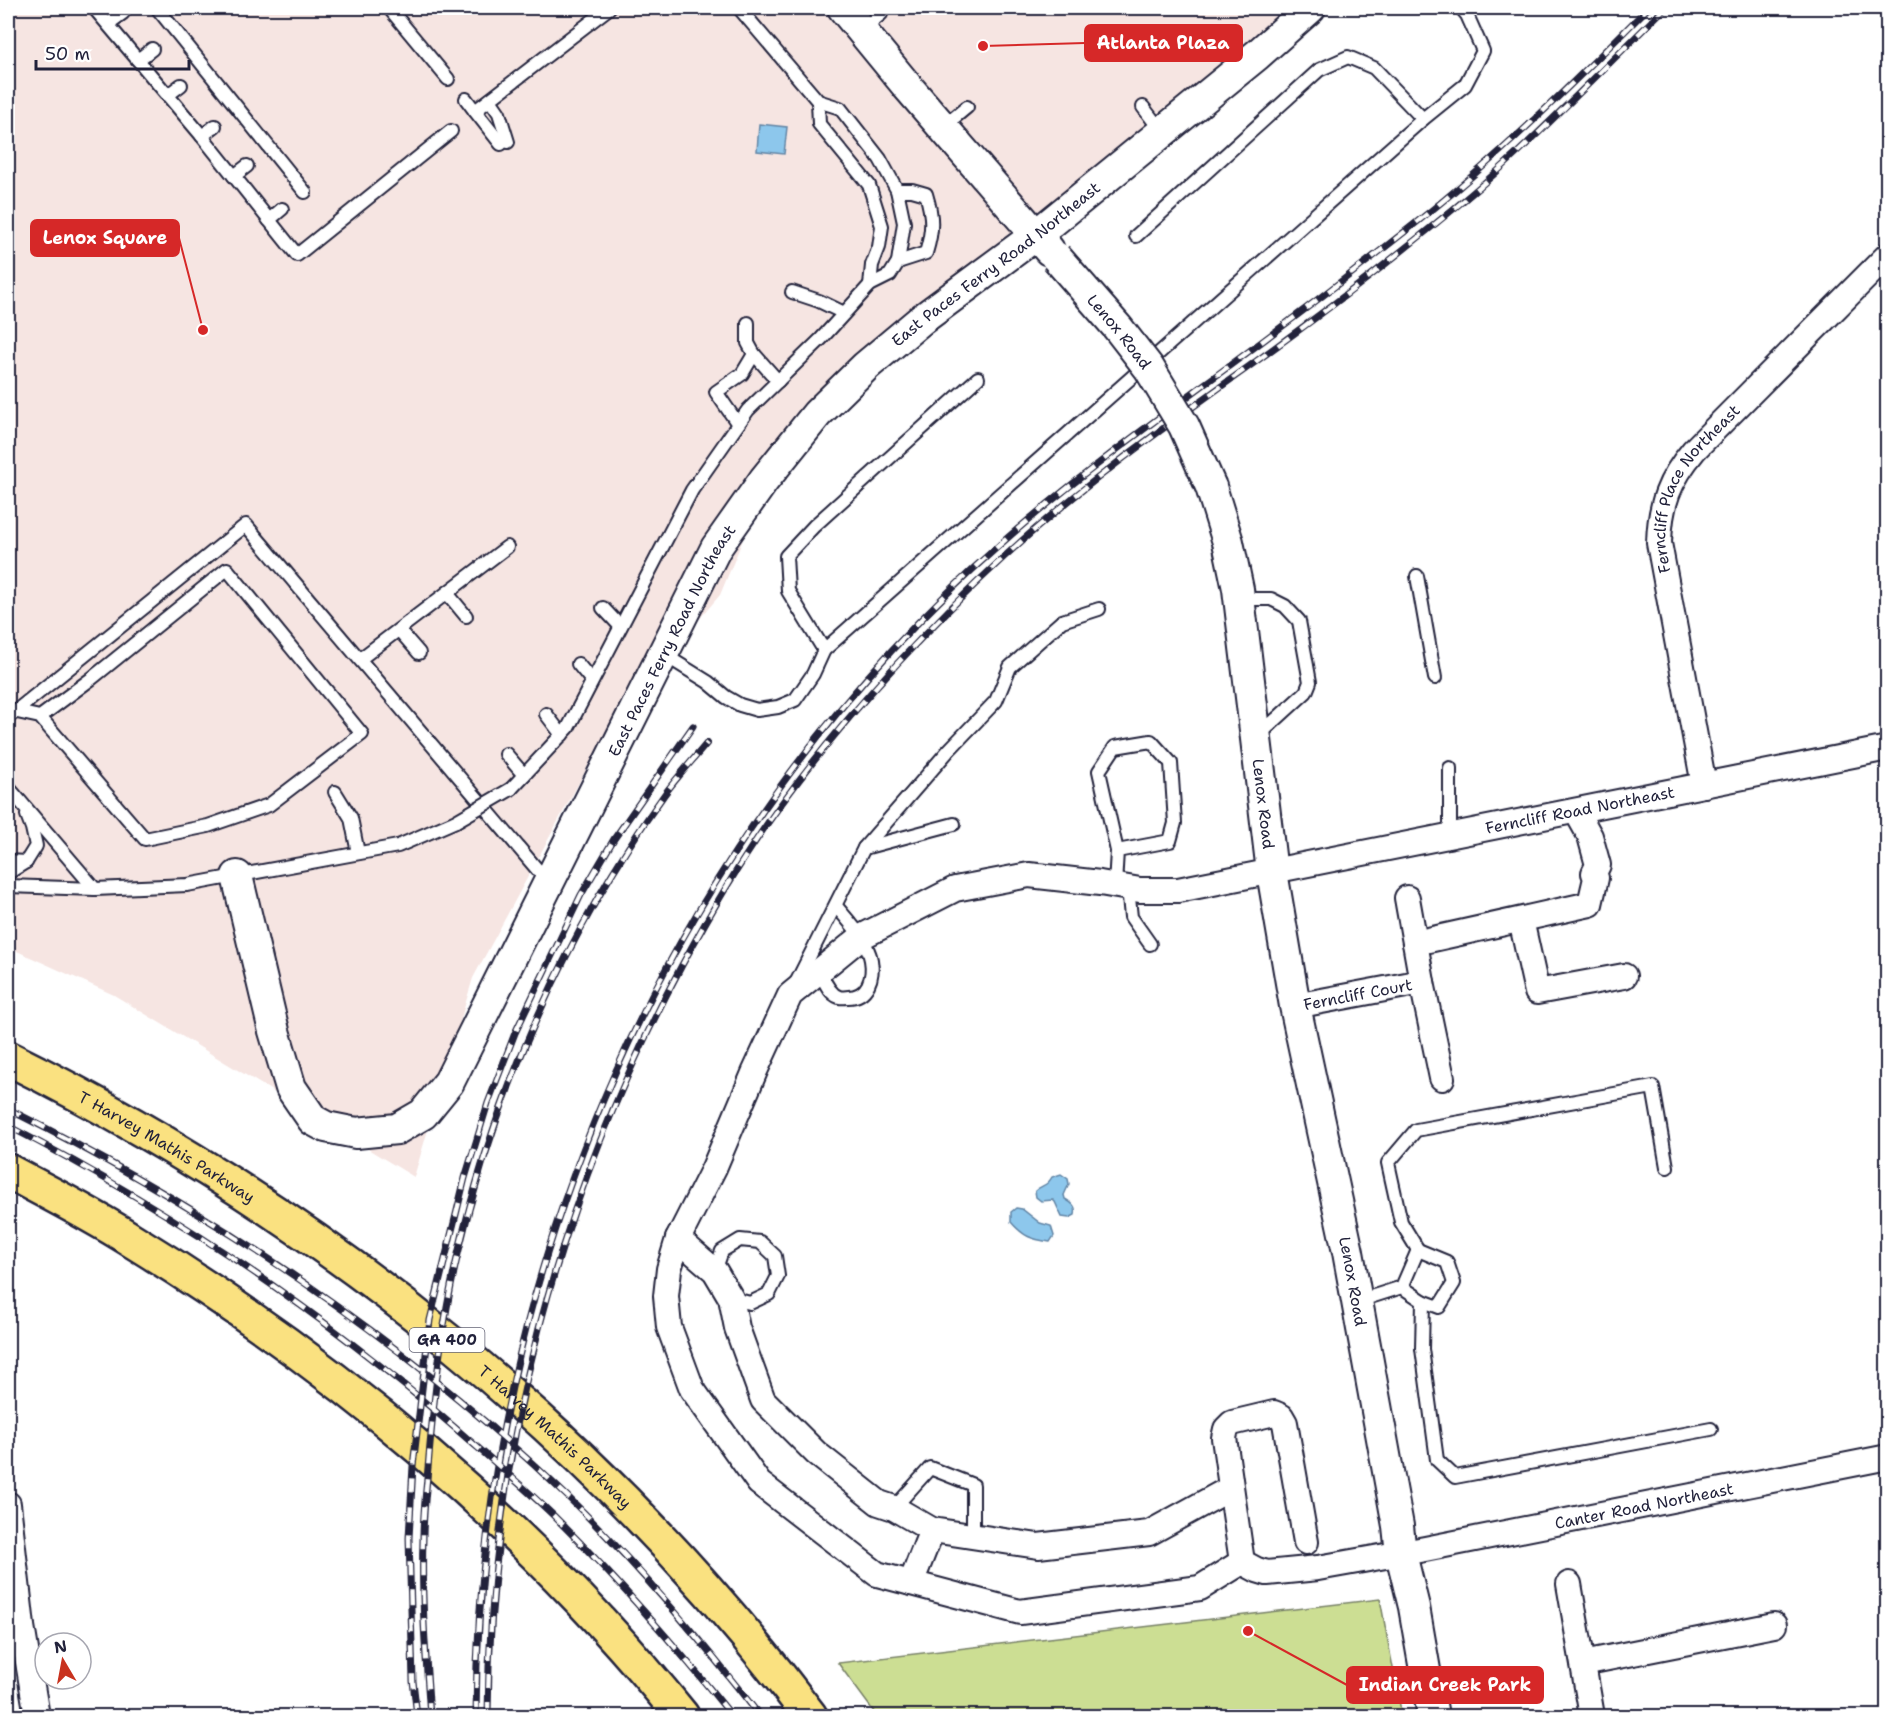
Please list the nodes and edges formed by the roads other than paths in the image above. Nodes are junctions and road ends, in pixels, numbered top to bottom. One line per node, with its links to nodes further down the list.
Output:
1 (94, 8): 11 (lane)
2 (157, 8): 32 (lane)
3 (389, 8): 14 (lane)
4 (609, 8): 8 (lane)
5 (739, 8): 19 (lane)
6 (1310, 8): 27 (street, East Paces Ferry Road Northeast)
7 (1461, 8): 23 (lane)
8 (593, 12): 18 (lane)
9 (123, 13): 11 (lane)
10 (862, 17): 25 (street, Lenox Road)
11 (108, 24): 13 (lane)
12 (152, 49): 13 (lane)
13 (138, 60): 16 (lane)
14 (448, 79)
15 (181, 85): 16 (lane)
16 (168, 95): 28 (lane)
17 (465, 99): 22 (lane)
18 (490, 100): 22 (lane); 22 (lane)
19 (818, 101): 31 (lane); 39 (lane)
20 (967, 107): 25 (lane)
21 (1143, 107): 27 (lane)
22 (475, 111)
23 (1424, 119): 36 (lane); 56 (lane)
24 (214, 126): 28 (lane)
25 (943, 127): 35 (street, Lenox Road)
26 (451, 131): 34 (lane)
27 (1162, 132): 35 (street, East Paces Ferry Road Northeast)
28 (202, 136): 30 (lane)
29 (247, 166): 30 (lane)
30 (234, 176): 34 (lane)
31 (897, 190): 38 (lane); 38 (lane)
32 (304, 192)
33 (282, 209): 34 (lane)
34 (269, 220)
35 (1036, 235): 50 (street, Lenox Road, bridge); 58 (street, East Paces Ferry Road Northeast)
36 (1136, 236)
37 (1887, 255): 73 (street, Ferncliff Place Northeast)
38 (898, 262): 39 (lane)
39 (870, 285): 41 (lane)
40 (792, 292): 41 (lane)
41 (844, 313): 45 (lane)
42 (748, 323): 43 (lane)
43 (753, 354): 45 (lane); 46 (lane)
44 (978, 378): 56 (lane)
45 (778, 381): 46 (lane)
46 (738, 424): 54 (lane)
47 (507, 547): 49 (lane)
48 (1417, 576): 61 (lane)
49 (447, 593): 53 (lane); 55 (lane)
50 (1239, 599): 68 (street, Lenox Road); 68 (lane)
51 (603, 608): 54 (lane)
52 (1099, 609): 80 (lane)
53 (466, 616)
54 (620, 626): 62 (lane)
55 (399, 630): 57 (lane); 59 (lane)
56 (824, 650): 58 (lane)
57 (418, 652)
58 (663, 654): 88 (street, East Paces Ferry Road Northeast)
59 (360, 659): 66 (lane); 88 (lane)
60 (578, 664): 62 (lane)
61 (1435, 678)
62 (592, 681): 67 (lane)
63 (8, 710): 65 (lane)
64 (546, 714): 67 (lane)
65 (40, 717): 65 (lane)
66 (8, 718)
67 (562, 735): 72 (lane)
68 (1256, 738): 85 (street, Lenox Road)
69 (1887, 748): 73 (street, Ferncliff Road Northeast)
70 (507, 754): 72 (lane)
71 (1450, 768): 79 (lane)
72 (524, 775): 82 (lane, bridge)
73 (1704, 785): 77 (street, Ferncliff Road Northeast)
74 (8, 787): 76 (lane)
75 (335, 792): 82 (lane)
76 (21, 803): 84 (lane); 91 (lane)
77 (1568, 813): 79 (street, Ferncliff Road Northeast); 94 (street)
78 (954, 824): 80 (lane)
79 (1450, 836): 85 (street, Ferncliff Road Northeast)
80 (864, 848): 93 (lane)
81 (1117, 851): 81 (lane); 90 (lane)
82 (358, 853): 87 (lane)
83 (8, 861): 84 (lane)
84 (26, 862): 86 (lane)
85 (1272, 872): 90 (street, Ferncliff Road Northeast); 102 (street, Lenox Road)
86 (8, 873)
87 (237, 876): 88 (street, East Paces Ferry Road Northeast); 91 (lane)
88 (548, 882)
89 (8, 885): 91 (lane)
90 (1121, 886): 95 (street, Ferncliff Road Northeast); 97 (lane)
91 (95, 889)
92 (1407, 898): 96 (street, Ferncliff Court)
93 (836, 906): 95 (lane); 101 (lane)
94 (1521, 920): 96 (street); 99 (street)
95 (861, 937): 98 (street, Ferncliff Road Northeast); 98 (lane)
96 (1415, 943): 100 (street, Ferncliff Court)
97 (1150, 944)
98 (820, 972): 101 (street, Ferncliff Road Northeast)
99 (1624, 976)
100 (1422, 982): 102 (street, Ferncliff Court); 104 (street, Ferncliff Court)
101 (790, 995): 107 (street)
102 (1295, 1006): 112 (street, Lenox Road)
103 (8, 1058): 130 (highway, T Harvey Mathis Parkway / GA 400)
104 (1442, 1078)
105 (1667, 1167): 108 (lane)
106 (8, 1171): 129 (highway)
107 (678, 1239): 109 (street); 124 (street)
108 (1418, 1250): 110 (lane); 113 (lane)
109 (715, 1271): 111 (street); 111 (lane)
110 (1402, 1287): 112 (lane); 113 (lane)
111 (730, 1298): 118 (street)
112 (1357, 1301): 122 (street, Lenox Road)
113 (1423, 1301): 114 (lane)
114 (1711, 1429)
115 (1887, 1457): 122 (street, Canter Road Northeast)
116 (1232, 1488): 120 (street); 121 (street); 123 (street)
117 (8, 1504): 128 (street)
118 (894, 1508): 119 (street); 120 (lane)
119 (932, 1530): 120 (street); 124 (street)
120 (973, 1535)
121 (1306, 1542)
122 (1401, 1554): 123 (street, Canter Road Northeast); 131 (street, Lenox Road)
123 (1242, 1562): 124 (street)
124 (910, 1583)
125 (1569, 1584): 127 (street)
126 (1774, 1625): 127 (street)
127 (1583, 1663): 132 (street)
128 (37, 1716)
129 (682, 1716)
130 (810, 1716)
131 (1433, 1716)
132 (1592, 1716)

